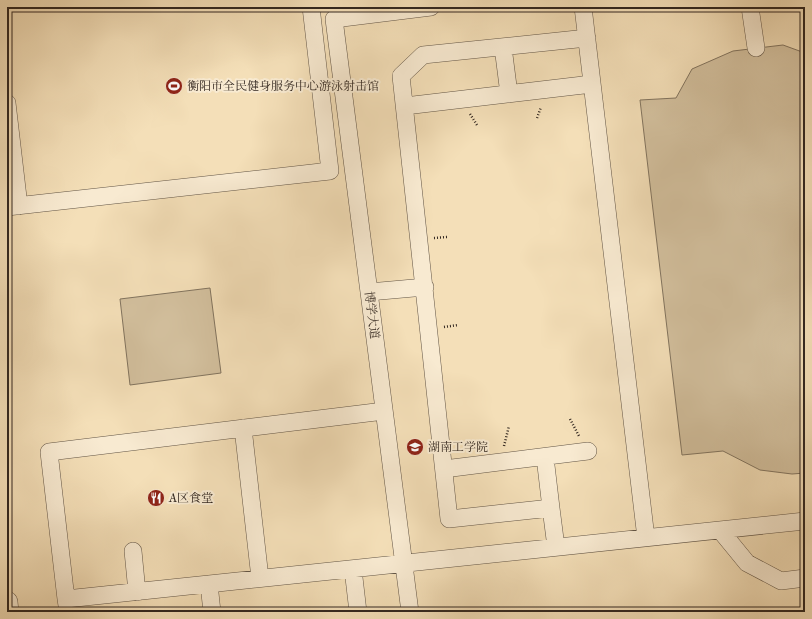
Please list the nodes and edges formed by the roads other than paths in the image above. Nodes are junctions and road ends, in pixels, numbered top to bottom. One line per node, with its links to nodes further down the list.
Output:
1 (312, 7): 13 (street)
2 (431, 7): 12 (street, 博学大道)
3 (583, 7): 5 (street)
4 (750, 7): 7 (street)
5 (587, 38): 6 (street); 8 (street)
6 (503, 47): 9 (street); 11 (street)
7 (756, 48)
8 (592, 84): 9 (street); 25 (street)
9 (510, 94): 11 (street)
10 (7, 103): 14 (street)
11 (405, 106): 15 (street)
12 (353, 168): 13 (street); 16 (street, 博学大道)
13 (330, 171): 14 (street)
14 (13, 207)
15 (425, 286): 16 (street); 21 (street)
16 (369, 292): 17 (street, 博学大道)
17 (384, 411): 18 (street); 28 (street, 博学大道)
18 (243, 428): 30 (street); 35 (street)
19 (588, 451): 20 (street)
20 (545, 457): 21 (street); 22 (street)
21 (444, 469): 22 (street)
22 (551, 508): 26 (street)
23 (805, 521): 24 (street)
24 (720, 530): 25 (street); 31 (street)
25 (646, 538): 26 (street)
26 (556, 547): 28 (street)
27 (133, 551): 33 (street)
28 (404, 563): 29 (street); 39 (street, 博学大道)
29 (352, 568): 30 (street); 38 (street)
30 (260, 578): 32 (street)
31 (805, 578)
32 (209, 584): 33 (street); 37 (street)
33 (137, 592): 35 (street)
34 (7, 602): 36 (street)
35 (67, 606)
36 (8, 612)
37 (212, 612)
38 (358, 612)
39 (410, 612)

